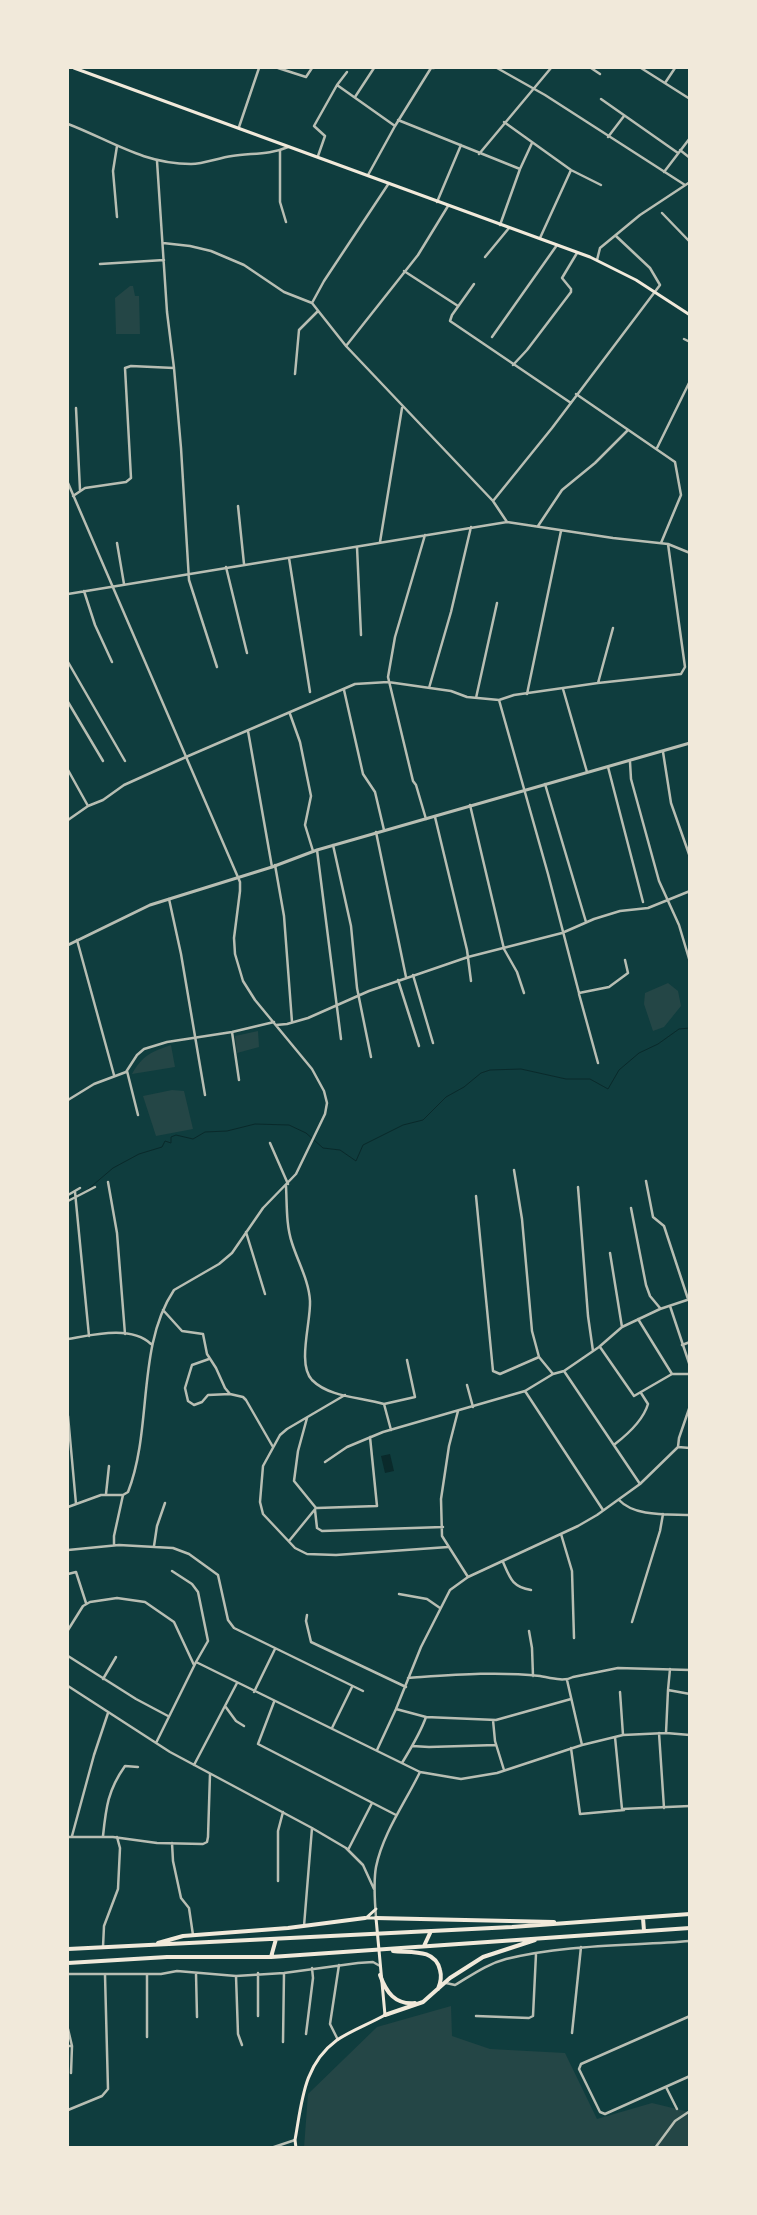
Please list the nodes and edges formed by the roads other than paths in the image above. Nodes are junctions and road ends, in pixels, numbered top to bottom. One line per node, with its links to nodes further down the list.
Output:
1 (74, 68): 24 (main road)
2 (259, 68): 24 (street)
3 (278, 68): 4 (street)
4 (312, 68)
5 (374, 68): 17 (street)
6 (432, 68): 21 (street)
7 (497, 68): 16 (street)
8 (551, 68): 16 (street)
9 (591, 68): 13 (street)
10 (641, 68): 14 (street)
11 (675, 68): 14 (street)
12 (347, 72): 15 (street)
13 (600, 74)
14 (665, 83): 19 (street)
15 (337, 85): 17 (street); 35 (street)
16 (532, 88): 22 (street); 26 (street)
17 (355, 98): 25 (street)
18 (601, 99): 20 (street)
19 (690, 99)
20 (624, 116): 26 (street); 33 (street)
21 (398, 120): 25 (street); 29 (street)
22 (504, 122): 28 (street); 34 (street)
23 (68, 124): 30 (street)
24 (239, 126): 31 (main road)
25 (395, 126): 41 (street)
26 (608, 137): 40 (street)
27 (690, 138): 33 (street)
28 (532, 143): 38 (street); 39 (street)
29 (461, 145): 34 (street); 46 (street)
30 (117, 146): 37 (street); 49 (street)
31 (290, 146): 32 (street); 35 (main road)
32 (280, 150): 37 (street); 50 (street)
33 (679, 152): 36 (street); 40 (street)
34 (479, 154): 38 (street)
35 (318, 156): 41 (main road)
36 (690, 158)
37 (156, 161): 56 (street)
38 (520, 170): 51 (street)
39 (571, 170): 44 (street); 54 (street)
40 (664, 172): 45 (street)
41 (368, 175): 43 (main road)
42 (690, 182): 45 (street)
43 (389, 183): 46 (main road); 66 (street)
44 (601, 185)
45 (685, 185): 53 (street)
46 (437, 202): 47 (main road)
47 (448, 206): 51 (main road); 63 (street)
48 (662, 213): 55 (street)
49 (117, 218)
50 (286, 222)
51 (500, 225): 52 (main road)
52 (509, 228): 54 (main road); 59 (street)
53 (616, 236): 61 (street); 65 (street)
54 (540, 238): 57 (main road)
55 (690, 242)
56 (163, 243): 60 (street); 66 (street)
57 (557, 245): 58 (main road); 70 (street)
58 (577, 252): 61 (main road); 74 (street)
59 (485, 257)
60 (164, 260): 62 (street); 75 (street)
61 (597, 260): 65 (main road)
62 (100, 264)
63 (404, 271): 67 (street); 73 (street)
64 (474, 284): 67 (street)
65 (655, 291): 69 (main road); 78 (street)
66 (312, 303): 68 (street)
67 (458, 306): 74 (street)
68 (318, 311): 73 (street); 76 (street)
69 (690, 315)
70 (492, 337)
71 (684, 339): 72 (street)
72 (690, 342)
73 (346, 346): 80 (street)
74 (513, 366): 79 (street)
75 (174, 368): 85 (street); 103 (street)
76 (295, 374)
77 (690, 382): 83 (street)
78 (576, 394): 79 (street); 82 (street)
79 (571, 403): 87 (street)
80 (403, 407): 87 (street); 95 (street)
81 (76, 408): 85 (street)
82 (628, 430): 83 (street); 91 (street)
83 (657, 448): 96 (street)
84 (68, 483): 86 (street)
85 (80, 490): 86 (street)
86 (73, 496): 105 (street)
87 (493, 501): 89 (street)
88 (238, 506): 101 (street)
89 (507, 522): 90 (street); 91 (street)
90 (471, 526): 93 (street); 117 (street)
91 (538, 526): 92 (street)
92 (561, 531): 96 (street); 121 (street)
93 (425, 534): 95 (street); 115 (street)
94 (117, 542): 104 (street)
95 (380, 542): 98 (street)
96 (660, 543): 97 (street)
97 (668, 544): 99 (street); 116 (street)
98 (358, 546): 100 (street); 110 (street)
99 (690, 553)
100 (289, 558): 101 (street); 120 (street)
101 (244, 564): 102 (street)
102 (226, 567): 103 (street); 111 (street)
103 (189, 573): 104 (street); 114 (street)
104 (124, 584): 105 (street)
105 (112, 586): 106 (street); 129 (street)
106 (84, 591): 107 (street); 113 (street)
107 (68, 594)
108 (497, 603): 122 (street)
109 (613, 628): 116 (street)
110 (361, 635)
111 (247, 653)
112 (68, 662): 131 (street)
113 (112, 662)
114 (217, 667)
115 (388, 682): 117 (street); 119 (street); 141 (street)
116 (598, 683): 118 (street)
117 (429, 688): 122 (street)
118 (563, 689): 121 (street); 135 (street)
119 (344, 690): 125 (street); 143 (street)
120 (310, 692)
121 (527, 694): 123 (street)
122 (476, 698): 123 (street)
123 (498, 700): 137 (street)
124 (68, 702): 130 (street)
125 (290, 714): 126 (street); 146 (street)
126 (248, 730): 129 (street); 148 (street)
127 (690, 743): 128 (street)
128 (663, 752): 132 (street); 147 (street)
129 (186, 757): 139 (street); 149 (street)
130 (103, 761)
131 (125, 761)
132 (630, 762): 133 (street); 152 (street)
133 (608, 767): 135 (street); 153 (street)
134 (68, 770): 139 (street)
135 (587, 772): 136 (street)
136 (546, 784): 137 (street); 154 (street)
137 (524, 790): 138 (street); 155 (street)
138 (470, 805): 140 (street); 158 (street)
139 (88, 806): 142 (street)
140 (435, 817): 141 (street); 159 (street)
141 (426, 819): 143 (street)
142 (68, 820)
143 (384, 830): 144 (street)
144 (376, 832): 145 (street); 163 (street)
145 (332, 845): 146 (street); 168 (street)
146 (315, 850): 148 (street); 169 (street)
147 (690, 857)
148 (274, 866): 149 (street); 170 (street)
149 (238, 878): 151 (street); 171 (street)
150 (690, 891): 152 (street)
151 (169, 899): 156 (street); 173 (street)
152 (668, 899): 154 (street); 161 (street)
153 (643, 902)
154 (586, 923): 155 (street)
155 (562, 933): 158 (street); 167 (street)
156 (76, 940): 157 (street); 180 (street)
157 (68, 945)
158 (504, 948): 159 (street); 166 (street)
159 (468, 957): 162 (street); 165 (street)
160 (625, 960): 167 (street)
161 (690, 962)
162 (413, 975): 163 (street); 175 (street)
163 (406, 978): 164 (street)
164 (398, 980): 168 (street); 176 (street)
165 (471, 981)
166 (524, 993)
167 (579, 993): 178 (street)
168 (358, 995): 169 (street); 177 (street)
169 (335, 1005): 170 (street); 174 (street)
170 (292, 1022): 171 (street)
171 (275, 1023): 172 (street); 189 (street)
172 (232, 1032): 173 (street); 181 (street)
173 (196, 1037): 179 (street); 182 (street)
174 (340, 1038)
175 (433, 1043)
176 (419, 1046)
177 (371, 1057)
178 (598, 1063)
179 (127, 1071): 180 (street); 184 (street)
180 (114, 1075): 183 (street)
181 (238, 1080)
182 (206, 1095)
183 (68, 1100)
184 (138, 1115)
185 (270, 1143): 189 (street)
186 (514, 1170): 216 (street)
187 (646, 1181): 202 (street)
188 (108, 1182): 208 (street)
189 (287, 1185): 199 (street); 229 (street)
190 (96, 1187): 196 (street)
191 (578, 1187): 215 (street)
192 (80, 1188): 193 (street)
193 (76, 1192): 194 (street); 196 (street)
194 (68, 1195)
195 (476, 1196): 216 (street)
196 (76, 1197): 197 (street); 209 (street)
197 (68, 1201)
198 (631, 1208): 204 (street)
199 (246, 1232): 201 (street); 205 (street)
200 (610, 1253): 207 (street)
201 (265, 1294)
202 (689, 1299): 203 (street)
203 (670, 1306): 204 (street); 213 (street)
204 (660, 1308): 206 (street)
205 (163, 1310): 212 (street); 217 (street)
206 (638, 1319): 207 (street); 222 (street)
207 (622, 1327): 214 (street)
208 (126, 1334): 209 (street); 212 (street)
209 (89, 1336): 210 (street)
210 (68, 1339)
211 (690, 1342): 213 (street)
212 (151, 1344): 246 (street)
213 (682, 1345): 219 (street)
214 (599, 1347): 215 (street); 227 (street)
215 (593, 1351): 220 (street)
216 (539, 1357): 221 (street)
217 (209, 1359): 228 (street); 228 (street)
218 (407, 1360): 230 (street)
219 (690, 1368): 223 (street)
220 (564, 1371): 221 (street); 238 (street)
221 (553, 1374): 226 (street)
222 (672, 1374): 223 (street); 227 (street)
223 (689, 1374): 224 (street)
224 (690, 1378)
225 (467, 1385): 232 (street)
226 (524, 1391): 232 (street); 252 (street)
227 (641, 1393): 238 (street)
228 (230, 1394): 239 (street)
229 (345, 1395): 230 (street); 235 (street)
230 (384, 1404): 236 (street)
231 (690, 1406): 240 (street)
232 (473, 1407): 233 (street)
233 (458, 1411): 236 (street); 255 (street)
234 (68, 1416): 249 (street)
235 (307, 1418): 239 (street); 251 (street)
236 (391, 1430): 237 (street)
237 (370, 1437): 242 (street); 251 (street)
238 (614, 1445): 244 (street)
239 (273, 1447): 257 (street)
240 (678, 1447): 241 (street); 244 (street)
241 (690, 1448)
242 (324, 1462)
243 (109, 1466): 245 (street)
244 (640, 1484): 247 (street)
245 (106, 1494): 246 (street); 249 (street)
246 (123, 1495): 258 (street)
247 (619, 1500): 252 (street); 253 (street)
248 (165, 1503): 259 (street)
249 (76, 1504): 250 (street)
250 (68, 1507)
251 (316, 1509): 255 (street); 257 (street)
252 (603, 1510): 256 (street)
253 (663, 1514): 254 (street); 271 (street)
254 (689, 1514)
255 (443, 1527): 260 (street)
256 (561, 1534): 262 (street); 274 (street)
257 (289, 1542): 260 (street)
258 (114, 1545): 259 (street); 261 (street)
259 (154, 1546): 275 (street)
260 (448, 1547): 265 (street)
261 (68, 1550)
262 (503, 1562): 265 (street); 266 (street)
263 (172, 1571): 278 (street)
264 (68, 1574): 268 (street)
265 (468, 1577): 269 (street)
266 (532, 1590)
267 (399, 1594): 269 (street)
268 (86, 1603): 272 (street); 278 (street)
269 (440, 1608): 282 (street)
270 (307, 1615): 288 (street)
271 (632, 1622)
272 (68, 1630)
273 (529, 1631): 281 (street)
274 (574, 1638)
275 (275, 1649): 287 (street); 291 (street)
276 (68, 1656): 283 (street)
277 (116, 1656): 283 (street)
278 (195, 1664): 285 (street); 299 (street)
279 (670, 1669): 280 (street); 284 (street); 289 (street)
280 (690, 1670)
281 (533, 1676): 282 (street); 284 (street)
282 (408, 1678): 288 (street)
283 (103, 1679): 299 (street)
284 (566, 1680): 294 (street)
285 (237, 1683): 291 (street); 296 (street)
286 (68, 1686): 298 (street)
287 (352, 1687): 290 (street); 303 (street)
288 (406, 1687): 297 (street)
289 (668, 1690): 293 (street); 304 (street)
290 (362, 1691)
291 (254, 1692): 295 (street)
292 (620, 1692): 306 (street)
293 (690, 1694)
294 (571, 1699): 301 (street); 311 (street)
295 (274, 1701): 303 (street); 321 (street)
296 (225, 1706): 302 (street); 315 (street)
297 (396, 1709): 300 (street); 314 (street)
298 (108, 1713): 309 (street); 329 (street)
299 (168, 1716): 309 (street)
300 (426, 1717): 301 (street); 312 (street)
301 (493, 1720): 310 (street)
302 (244, 1726)
303 (332, 1728): 314 (street)
304 (666, 1732): 305 (street); 307 (street)
305 (659, 1733): 306 (street); 323 (street)
306 (623, 1735): 308 (street)
307 (690, 1735)
308 (615, 1736): 311 (street); 324 (street)
309 (156, 1743): 315 (street)
310 (496, 1744): 312 (street); 318 (street)
311 (582, 1745): 313 (street)
312 (412, 1746): 316 (street)
313 (571, 1748): 318 (street); 324 (street)
314 (376, 1751): 316 (street)
315 (194, 1764): 320 (street)
316 (402, 1764): 319 (street)
317 (138, 1767): 328 (street)
318 (504, 1770): 319 (street)
319 (420, 1772): 326 (street)
320 (210, 1773): 325 (street); 331 (street)
321 (372, 1802): 326 (street); 332 (street)
322 (690, 1806): 323 (street)
323 (664, 1808): 324 (street)
324 (624, 1810)
325 (283, 1812): 327 (street); 333 (street)
326 (396, 1815): 334 (street)
327 (312, 1828): 332 (street); 341 (street)
328 (103, 1836): 329 (street); 330 (street)
329 (70, 1837)
330 (117, 1837): 331 (street); 351 (street)
331 (172, 1843): 345 (street)
332 (348, 1850): 334 (street)
333 (278, 1881)
334 (374, 1889): 335 (street)
335 (376, 1909): 337 (main road); 339 (street)
336 (690, 1914): 338 (highway)
337 (365, 1918): 339 (main road); 341 (highway)
338 (643, 1918): 340 (highway); 344 (highway)
339 (376, 1920): 340 (highway); 359 (main road)
340 (570, 1922): 343 (highway)
341 (304, 1926): 345 (highway)
342 (690, 1928): 344 (highway)
343 (431, 1931): 347 (highway); 350 (highway)
344 (644, 1931): 346 (highway)
345 (193, 1935): 349 (highway)
346 (547, 1937): 350 (highway); 369 (highway)
347 (276, 1939): 349 (highway); 356 (highway)
348 (690, 1941): 352 (street)
349 (156, 1944): 351 (highway)
350 (424, 1946): 354 (highway)
351 (103, 1947): 353 (highway)
352 (581, 1947): 355 (street); 378 (street)
353 (68, 1949)
354 (388, 1951): 356 (highway); 370 (highway)
355 (536, 1954): 369 (street); 374 (street)
356 (271, 1957): 357 (highway)
357 (68, 1962)
358 (339, 1965): 359 (street); 360 (street); 381 (street)
359 (380, 1966): 367 (main road)
360 (312, 1968): 363 (street); 379 (street)
361 (196, 1973): 366 (street); 368 (street); 376 (street)
362 (258, 1973): 363 (street); 368 (street); 373 (street)
363 (284, 1973): 382 (street)
364 (68, 1974): 365 (street)
365 (106, 1974): 366 (street); 390 (street)
366 (148, 1974): 380 (street)
367 (380, 1975): 371 (highway); 372 (main road)
368 (236, 1976): 383 (street)
369 (446, 1983): 370 (highway)
370 (435, 1992): 371 (highway)
371 (422, 2002): 372 (highway)
372 (384, 2014): 381 (main road)
373 (258, 2016)
374 (476, 2016)
375 (690, 2016): 388 (street)
376 (197, 2018)
377 (68, 2029): 385 (street)
378 (572, 2033)
379 (306, 2034)
380 (148, 2037)
381 (338, 2040): 392 (main road)
382 (283, 2042)
383 (242, 2045)
384 (68, 2046): 385 (street)
385 (72, 2046): 386 (street)
386 (71, 2073)
387 (690, 2076): 388 (street)
388 (666, 2087): 389 (street)
389 (676, 2109)
390 (68, 2110)
391 (690, 2111): 395 (street)
392 (295, 2140): 393 (street); 394 (main road)
393 (271, 2148)
394 (296, 2148)
395 (655, 2148)

